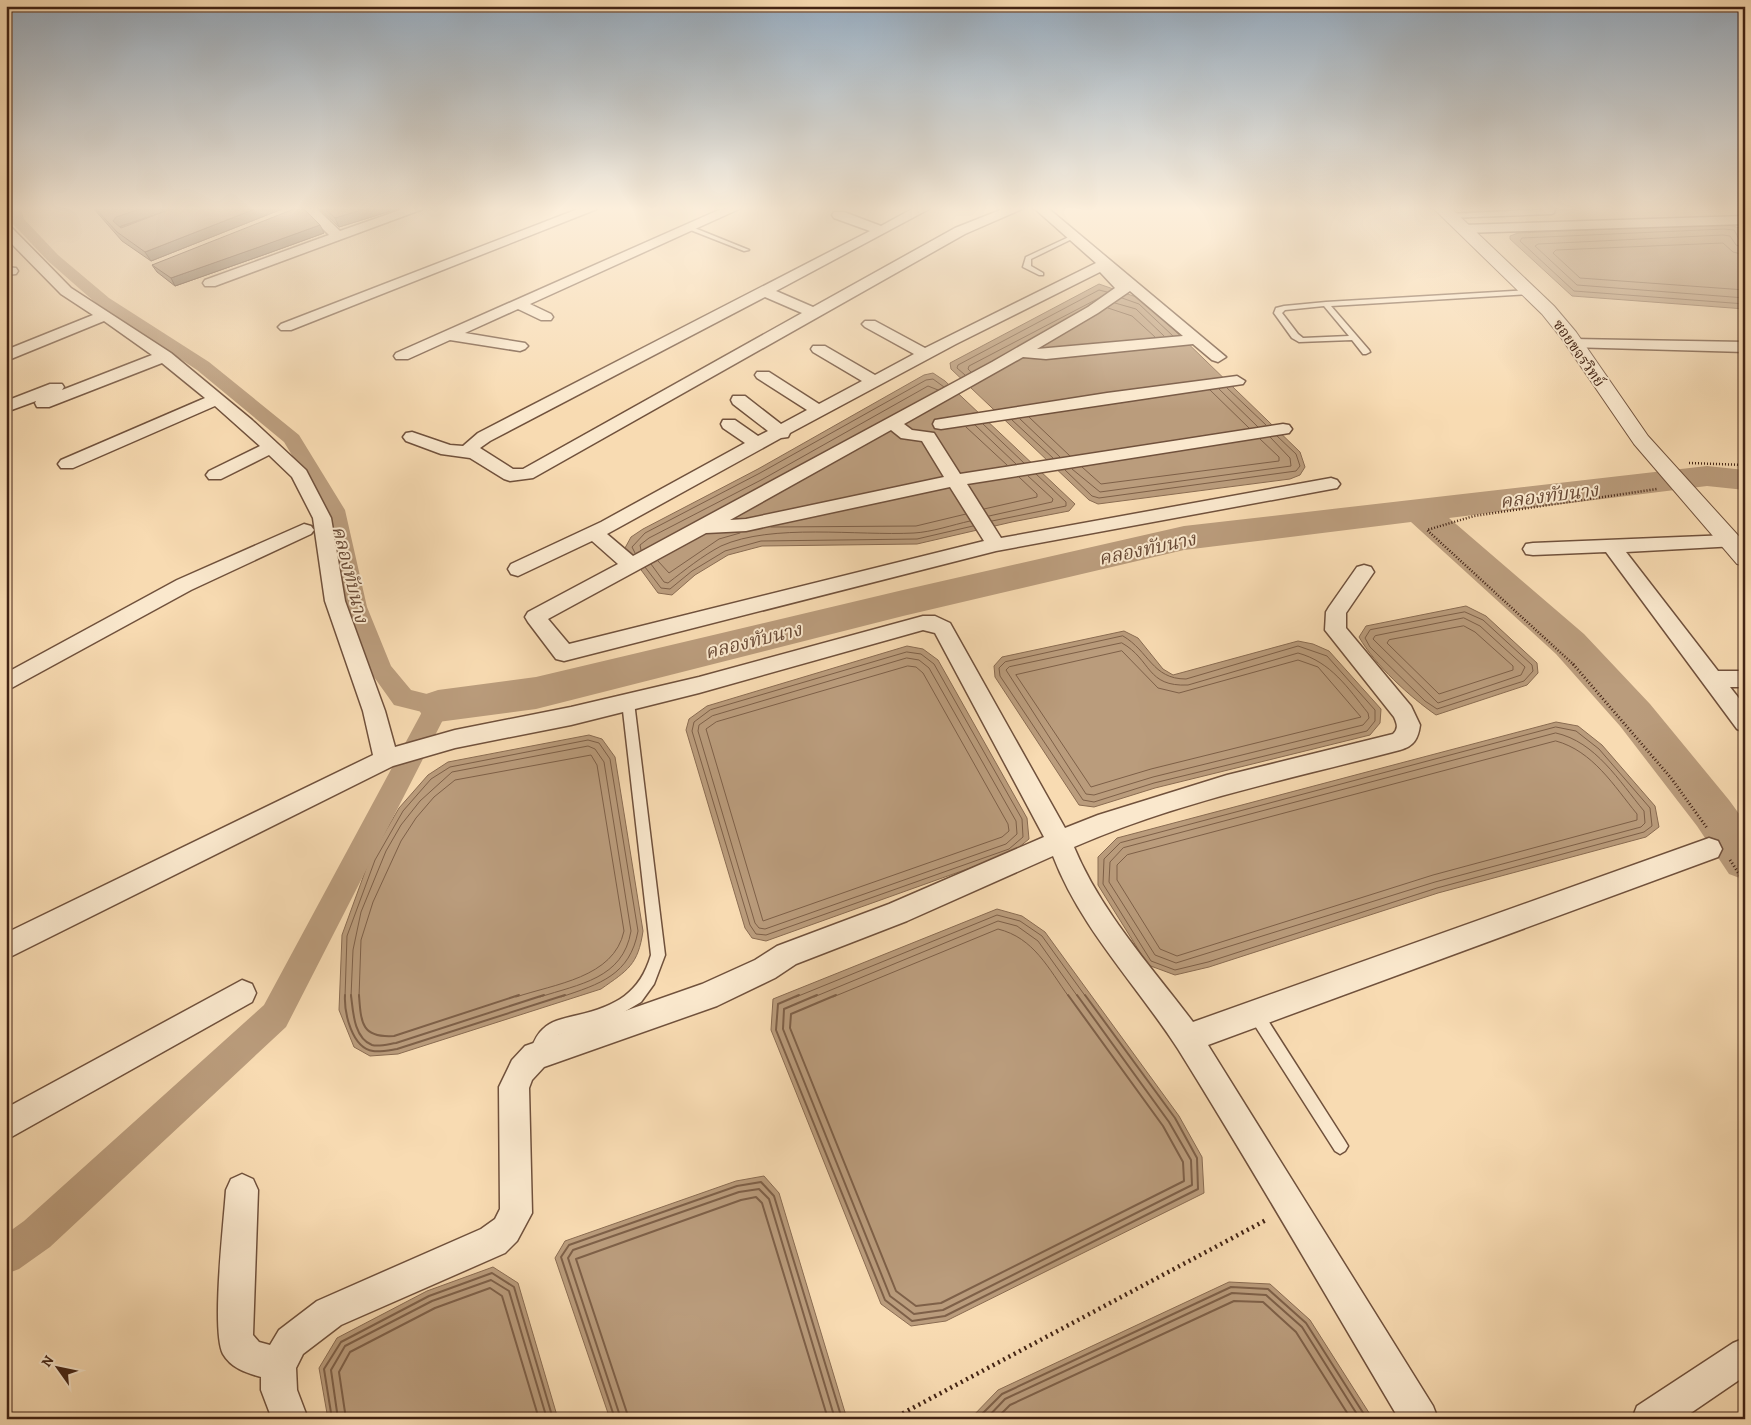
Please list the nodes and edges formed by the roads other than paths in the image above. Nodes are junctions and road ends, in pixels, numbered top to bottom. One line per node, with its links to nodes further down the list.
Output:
1 (49, 276): 17 (street)
2 (230, 276): 11 (street)
3 (420, 276): 20 (street)
4 (580, 276): 14 (street)
5 (793, 276): 12 (street)
6 (881, 276): 16 (street)
7 (1081, 276): 30 (street)
8 (1113, 276): 28 (street)
9 (1119, 276): 23 (street)
10 (1512, 276): 13 (street, ซอยขจรวิทย์)
11 (210, 283)
12 (764, 291): 16 (street); 54 (street)
13 (1529, 292): 15 (lane); 24 (street, ซอยขจรวิทย์)
14 (517, 303): 18 (street); 21 (street)
15 (1326, 304): 22 (lane); 22 (lane)
16 (814, 313): 54 (street)
17 (104, 316): 31 (street); 32 (street)
18 (546, 317)
19 (870, 324): 30 (street)
20 (286, 327)
21 (447, 335): 25 (street); 33 (street)
22 (1353, 338): 29 (lane)
23 (1197, 339): 28 (street); 34 (street)
24 (1574, 344): 26 (street); 62 (street, ซอยขจรวิทย์)
25 (520, 346)
26 (1745, 347)
27 (819, 348): 37 (street)
28 (1021, 352): 43 (street)
29 (1366, 352)
30 (926, 355): 37 (street)
31 (6, 356)
32 (165, 356): 39 (street); 41 (street)
33 (402, 356)
34 (1218, 357)
35 (763, 375): 44 (street)
36 (68, 382): 42 (street)
37 (875, 382): 44 (street)
38 (1237, 382): 47 (street)
39 (217, 400): 53 (street); 55 (street)
40 (739, 400): 49 (street)
41 (43, 403)
42 (6, 407)
43 (918, 409): 45 (street); 47 (street)
44 (819, 411): 49 (street)
45 (892, 423): 51 (street); 59 (street)
46 (729, 424): 52 (street)
47 (941, 424): 51 (street)
48 (1283, 429): 57 (street)
49 (782, 433): 52 (street)
50 (412, 437): 54 (street)
51 (928, 437): 57 (street)
52 (757, 444): 61 (street)
53 (272, 447): 56 (street); 75 (street)
54 (475, 454)
55 (67, 464)
56 (214, 475)
57 (955, 480): 59 (street); 63 (street)
58 (1331, 484): 63 (street)
59 (700, 528): 67 (street)
60 (304, 530): 72 (street)
61 (594, 533): 67 (street); 68 (street)
62 (1732, 536): 64 (street); 66 (street)
63 (996, 545): 67 (street)
64 (1611, 546): 65 (street); 70 (street)
65 (1533, 549)
66 (1745, 558)
67 (632, 565)
68 (518, 569)
69 (1364, 572): 76 (street)
70 (1712, 679): 71 (street); 74 (street)
71 (1745, 679)
72 (6, 683)
73 (628, 702): 75 (street); 76 (street); 82 (lane)
74 (1745, 723)
75 (386, 759): 78 (street)
76 (1060, 842): 81 (street); 82 (street)
77 (1716, 847): 80 (street)
78 (6, 947)
79 (242, 993): 83 (street)
80 (1255, 1013): 81 (street); 84 (lane)
81 (1186, 1038): 89 (street)
82 (535, 1056): 87 (street)
83 (6, 1125)
84 (1340, 1146)
85 (242, 1190): 87 (street)
86 (1745, 1355): 90 (street)
87 (278, 1365): 88 (street)
88 (290, 1419)
89 (1420, 1419)
90 (1650, 1419)

